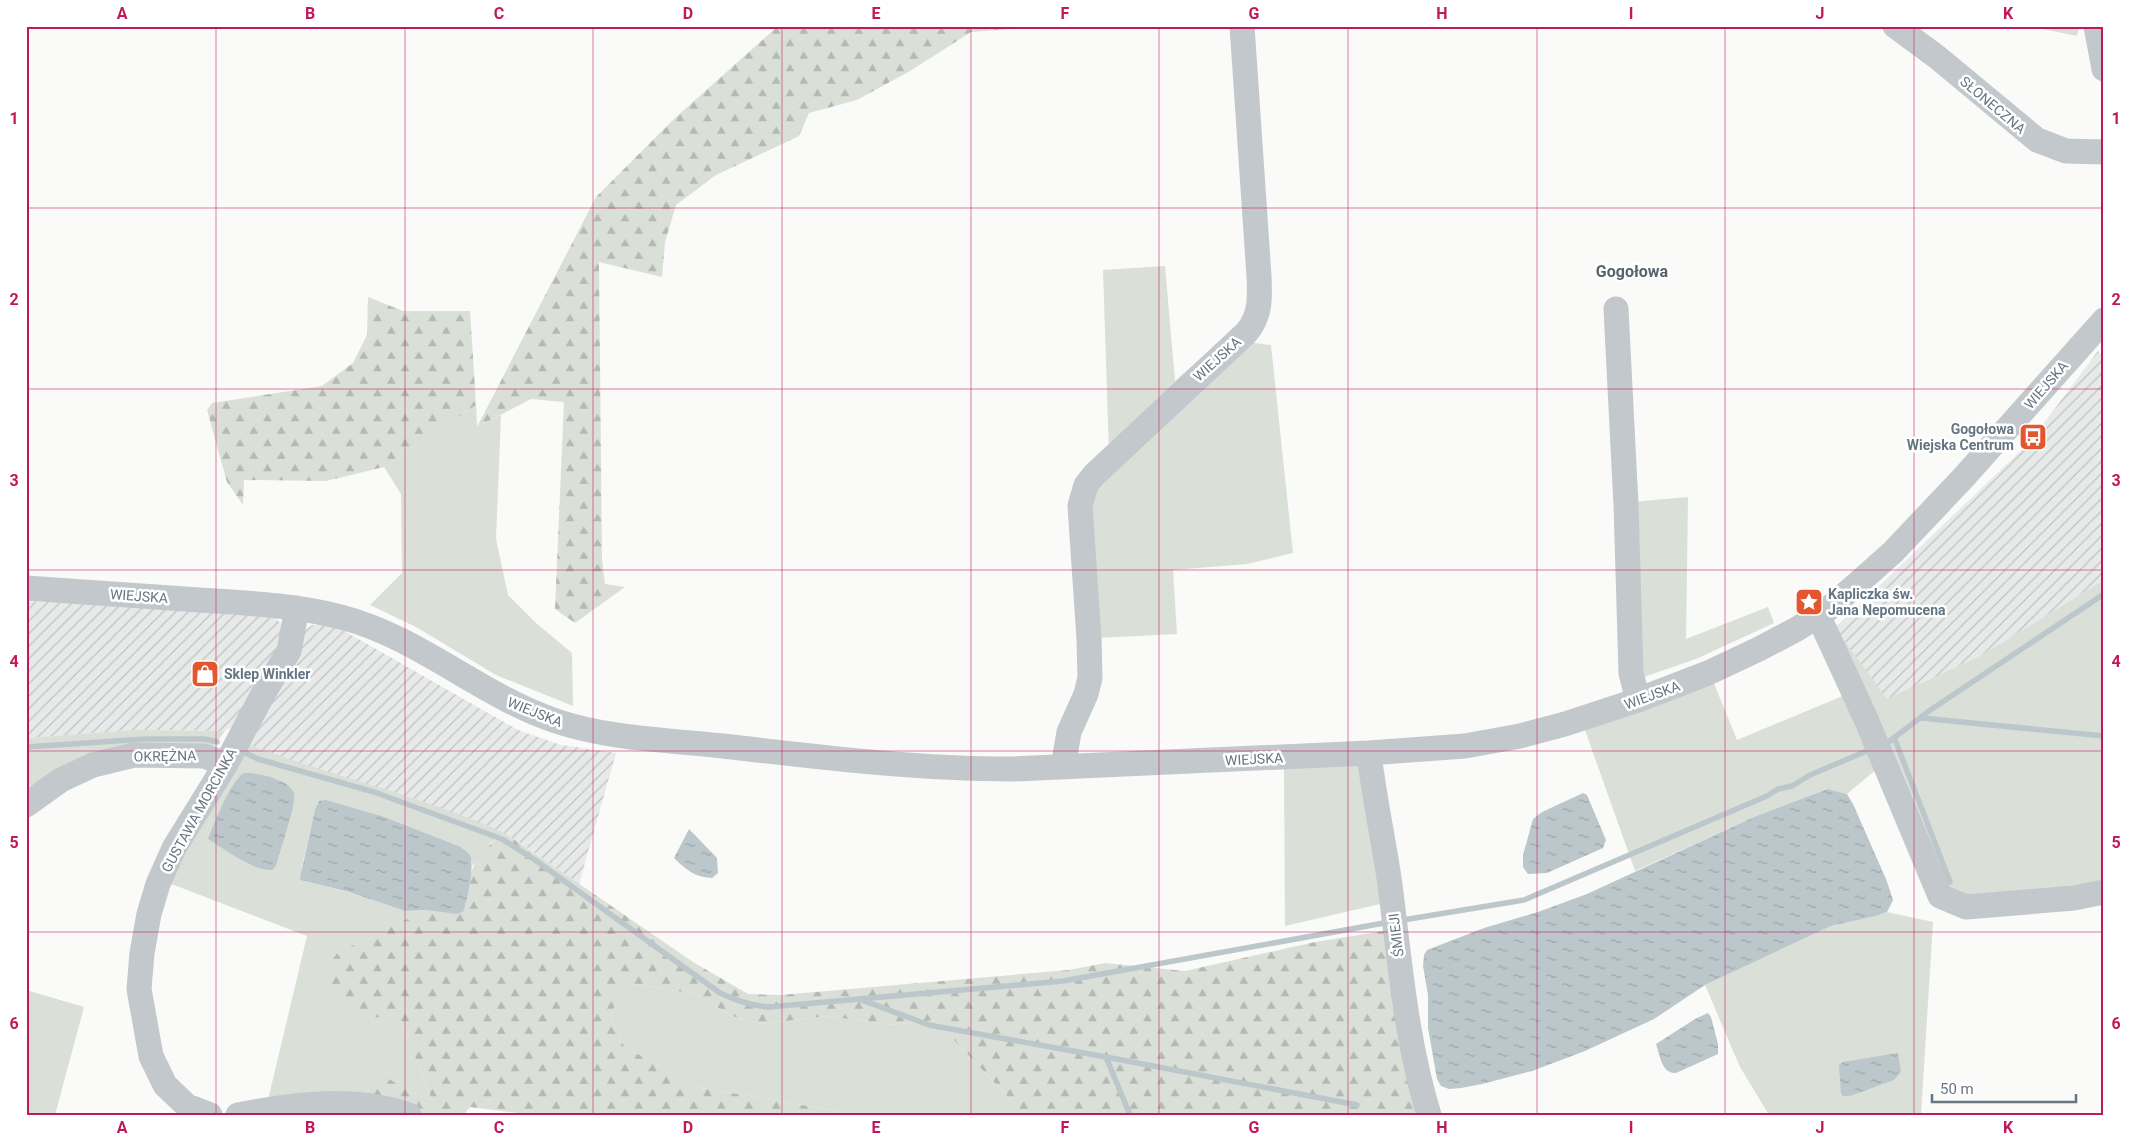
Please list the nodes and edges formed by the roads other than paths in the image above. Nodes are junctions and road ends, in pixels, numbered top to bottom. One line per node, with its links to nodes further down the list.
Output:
1 (1242, 26): 14 (street, WIEJSKA)
2 (1895, 26): 5 (street, SŁONECZNA)
3 (2096, 26): 4 (street)
4 (2104, 69)
5 (2104, 152)
6 (1616, 310): 11 (street)
7 (2104, 320): 10 (street, WIEJSKA)
8 (26, 588): 9 (street, WIEJSKA)
9 (297, 608): 13 (street, GUSTAWA MORCINKA); 14 (street, WIEJSKA)
10 (1818, 615): 11 (street, WIEJSKA); 16 (street)
11 (1638, 700): 12 (street, WIEJSKA)
12 (1369, 754): 14 (street, WIEJSKA); 20 (street, ŚMIEJI)
13 (226, 764): 15 (street, OKRĘŻNA); 17 (street, GUSTAWA MORCINKA)
14 (1063, 768)
15 (26, 805)
16 (2104, 892)
17 (210, 1115)
18 (238, 1115): 19 (street)
19 (409, 1115)
20 (1429, 1115)

